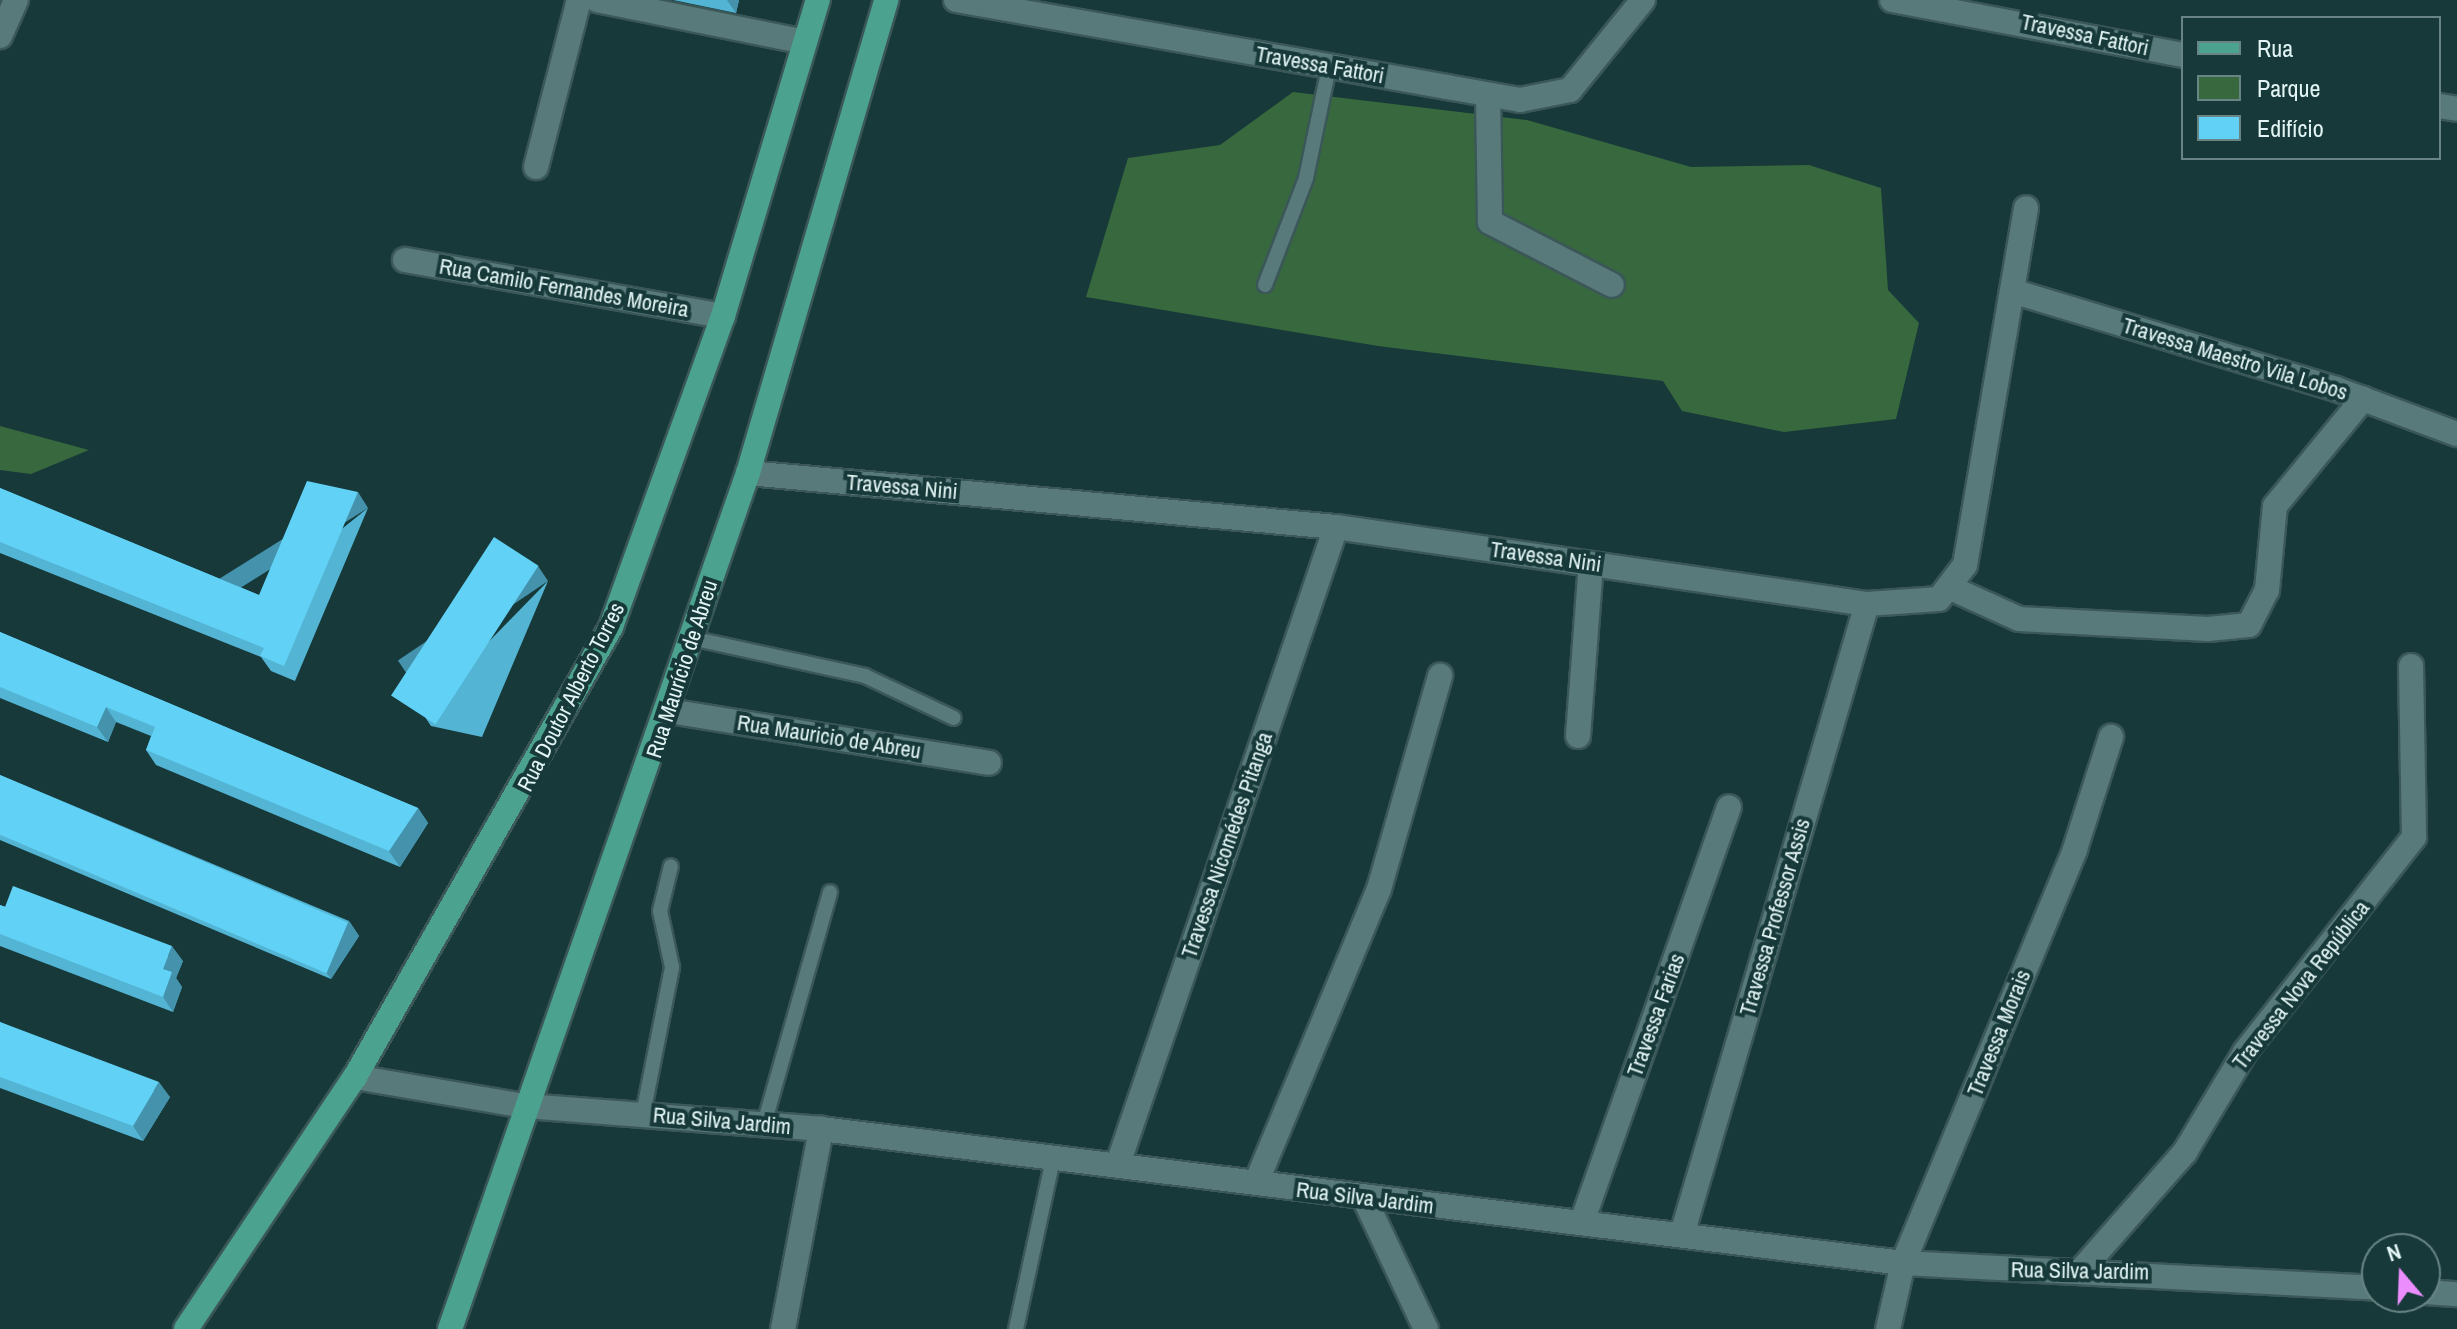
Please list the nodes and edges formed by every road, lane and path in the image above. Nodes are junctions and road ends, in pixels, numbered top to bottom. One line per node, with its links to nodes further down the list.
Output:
1 (16, 0): 9 (street)
2 (579, 0): 14 (street)
3 (597, 0): 10 (street)
4 (818, 0): 10 (main road, Rua Doutor Alberto Torres)
5 (886, 0): 23 (main road, Rua Maurício de Abreu)
6 (956, 0): 12 (street, Travessa Fattori)
7 (1643, 0): 13 (street, Travessa Fattori)
8 (1892, 0): 11 (street, Travessa Fattori)
9 (0, 36)
10 (805, 42): 20 (main road, Rua Doutor Alberto Torres)
11 (2181, 55)
12 (1329, 67): 13 (street, Travessa Fattori); 17 (lane)
13 (1488, 95): 18 (street)
14 (536, 167)
15 (2026, 208): 19 (street)
16 (405, 260): 20 (street, Rua Camilo Fernandes Moreira)
17 (1265, 285)
18 (1612, 285)
19 (2012, 291): 21 (street, Travessa Maestro Vila Lobos); 26 (street)
20 (723, 316): 39 (main road, Rua Doutor Alberto Torres)
21 (2363, 399): 22 (street, Travessa Maestro Vila Lobos); 26 (street)
22 (2457, 434)
23 (748, 473): 24 (street, Travessa Nini); 28 (main road, Rua Maurício de Abreu)
24 (1336, 527): 25 (street, Travessa Nini); 45 (street, Travessa Nicomédes Pitanga)
25 (1591, 564): 27 (street, Travessa Nini); 33 (street)
26 (1953, 589): 27 (street, Travessa Nini)
27 (1867, 604): 49 (street, Travessa Professor Assis)
28 (691, 638): 31 (main road, Rua Maurício de Abreu); 32 (lane)
29 (2411, 666): 51 (street, Travessa Nova República)
30 (1440, 676): 46 (street)
31 (669, 711): 35 (street, Rua Mauricio de Abreu); 40 (main road, Rua Maurício de Abreu)
32 (954, 718)
33 (1578, 736)
34 (2111, 737): 50 (street, Travessa Morais)
35 (989, 763)
36 (1729, 807): 48 (street, Travessa Farias)
37 (671, 866): 41 (lane)
38 (830, 892): 42 (lane)
39 (355, 1077): 40 (street, Rua Silva Jardim); 53 (main road, Rua Doutor Alberto Torres)
40 (525, 1106): 41 (street, Rua Silva Jardim); 54 (main road, Rua Maurício de Abreu)
41 (643, 1114): 42 (street, Rua Silva Jardim)
42 (764, 1124): 43 (street, Rua Silva Jardim)
43 (821, 1129): 44 (street, Rua Silva Jardim); 55 (street)
44 (1053, 1160): 45 (street, Rua Silva Jardim); 56 (lane)
45 (1118, 1164): 46 (street, Rua Silva Jardim)
46 (1256, 1183): 47 (street, Rua Silva Jardim)
47 (1365, 1200): 48 (street, Rua Silva Jardim); 57 (street)
48 (1582, 1222): 49 (street, Rua Silva Jardim)
49 (1683, 1231): 50 (street, Rua Silva Jardim)
50 (1903, 1263): 51 (street, Rua Silva Jardim); 58 (street, Travessa Morais)
51 (2084, 1267): 52 (street, Rua Silva Jardim)
52 (2361, 1287)
53 (186, 1329)
54 (450, 1329)
55 (783, 1329)
56 (1016, 1329)
57 (1426, 1329)
58 (1888, 1329)

